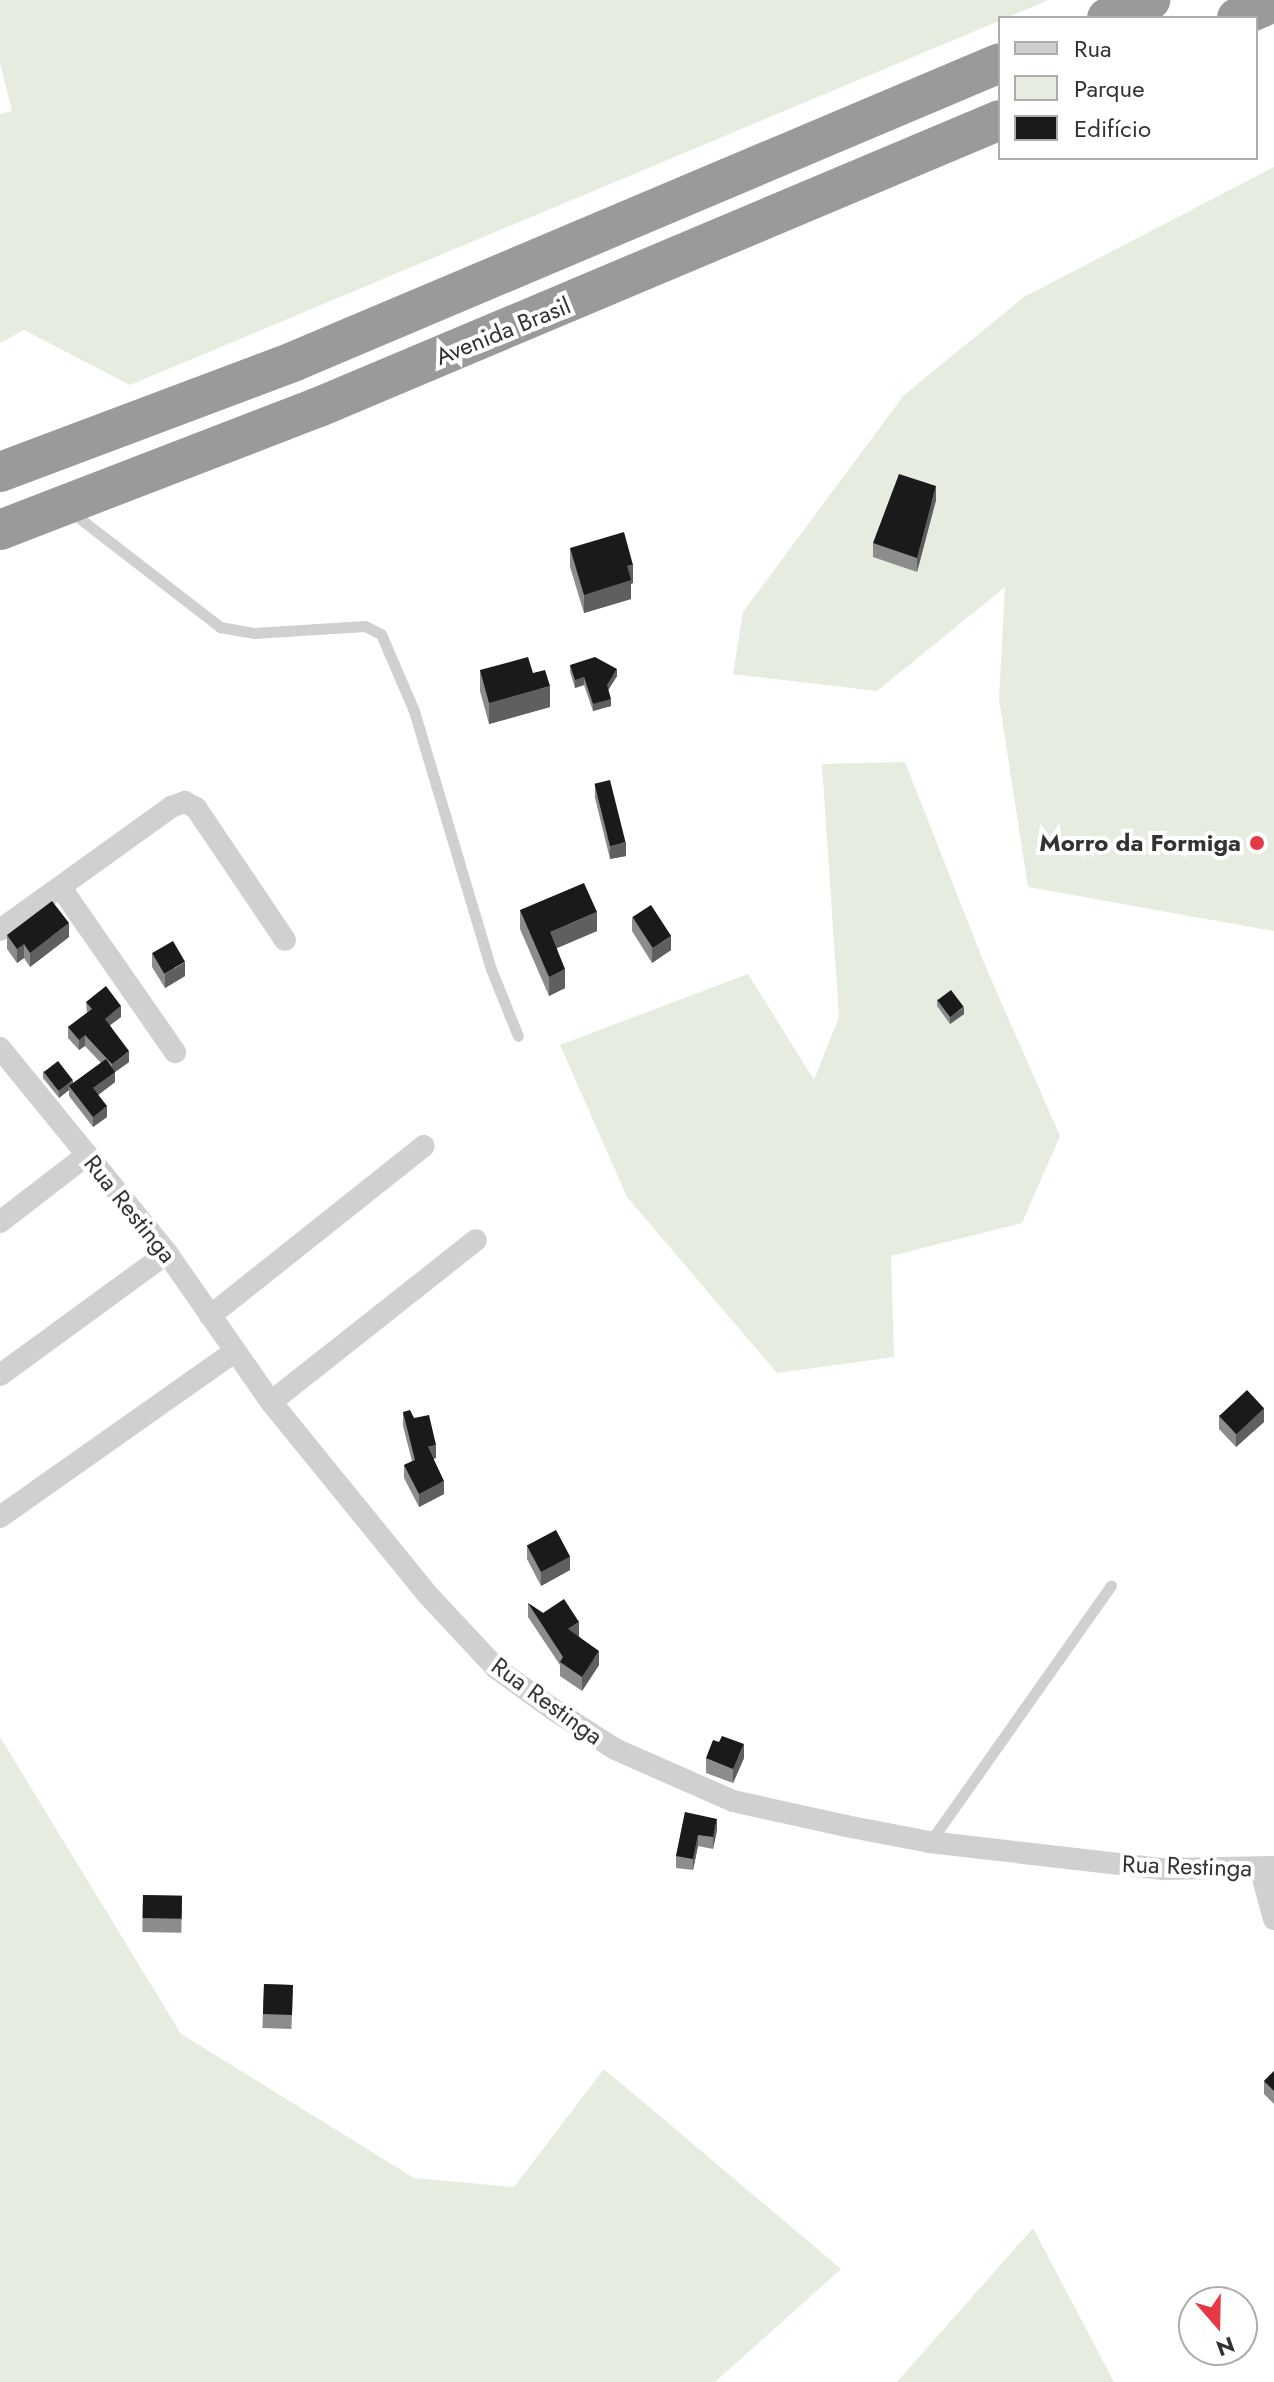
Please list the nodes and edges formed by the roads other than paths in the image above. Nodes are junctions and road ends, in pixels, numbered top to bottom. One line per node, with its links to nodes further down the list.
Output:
1 (1150, 0): 3 (highway)
2 (1274, 2): 4 (highway)
3 (1112, 16)
4 (1242, 16)
5 (998, 64): 7 (highway)
6 (998, 121): 8 (highway, Avenida Brasil)
7 (0, 472)
8 (63, 505): 9 (highway, Avenida Brasil); 13 (lane)
9 (0, 530)
10 (61, 888): 11 (street); 12 (street); 14 (street)
11 (0, 930)
12 (285, 940)
13 (518, 1036)
14 (175, 1052)
15 (3, 1061): 17 (street, Rua Restinga)
16 (424, 1146): 21 (street)
17 (87, 1155): 18 (street); 20 (street, Rua Restinga)
18 (0, 1222)
19 (476, 1240): 24 (street)
20 (167, 1253): 21 (street, Rua Restinga); 23 (street)
21 (210, 1316): 22 (street, Rua Restinga)
22 (234, 1352): 24 (street, Rua Restinga); 25 (street)
23 (0, 1375)
24 (271, 1402): 27 (street, Rua Restinga)
25 (0, 1517)
26 (1111, 1585): 27 (lane)
27 (929, 1842): 28 (street, Rua Restinga)
28 (1267, 1868): 29 (street)
29 (1274, 1919)

